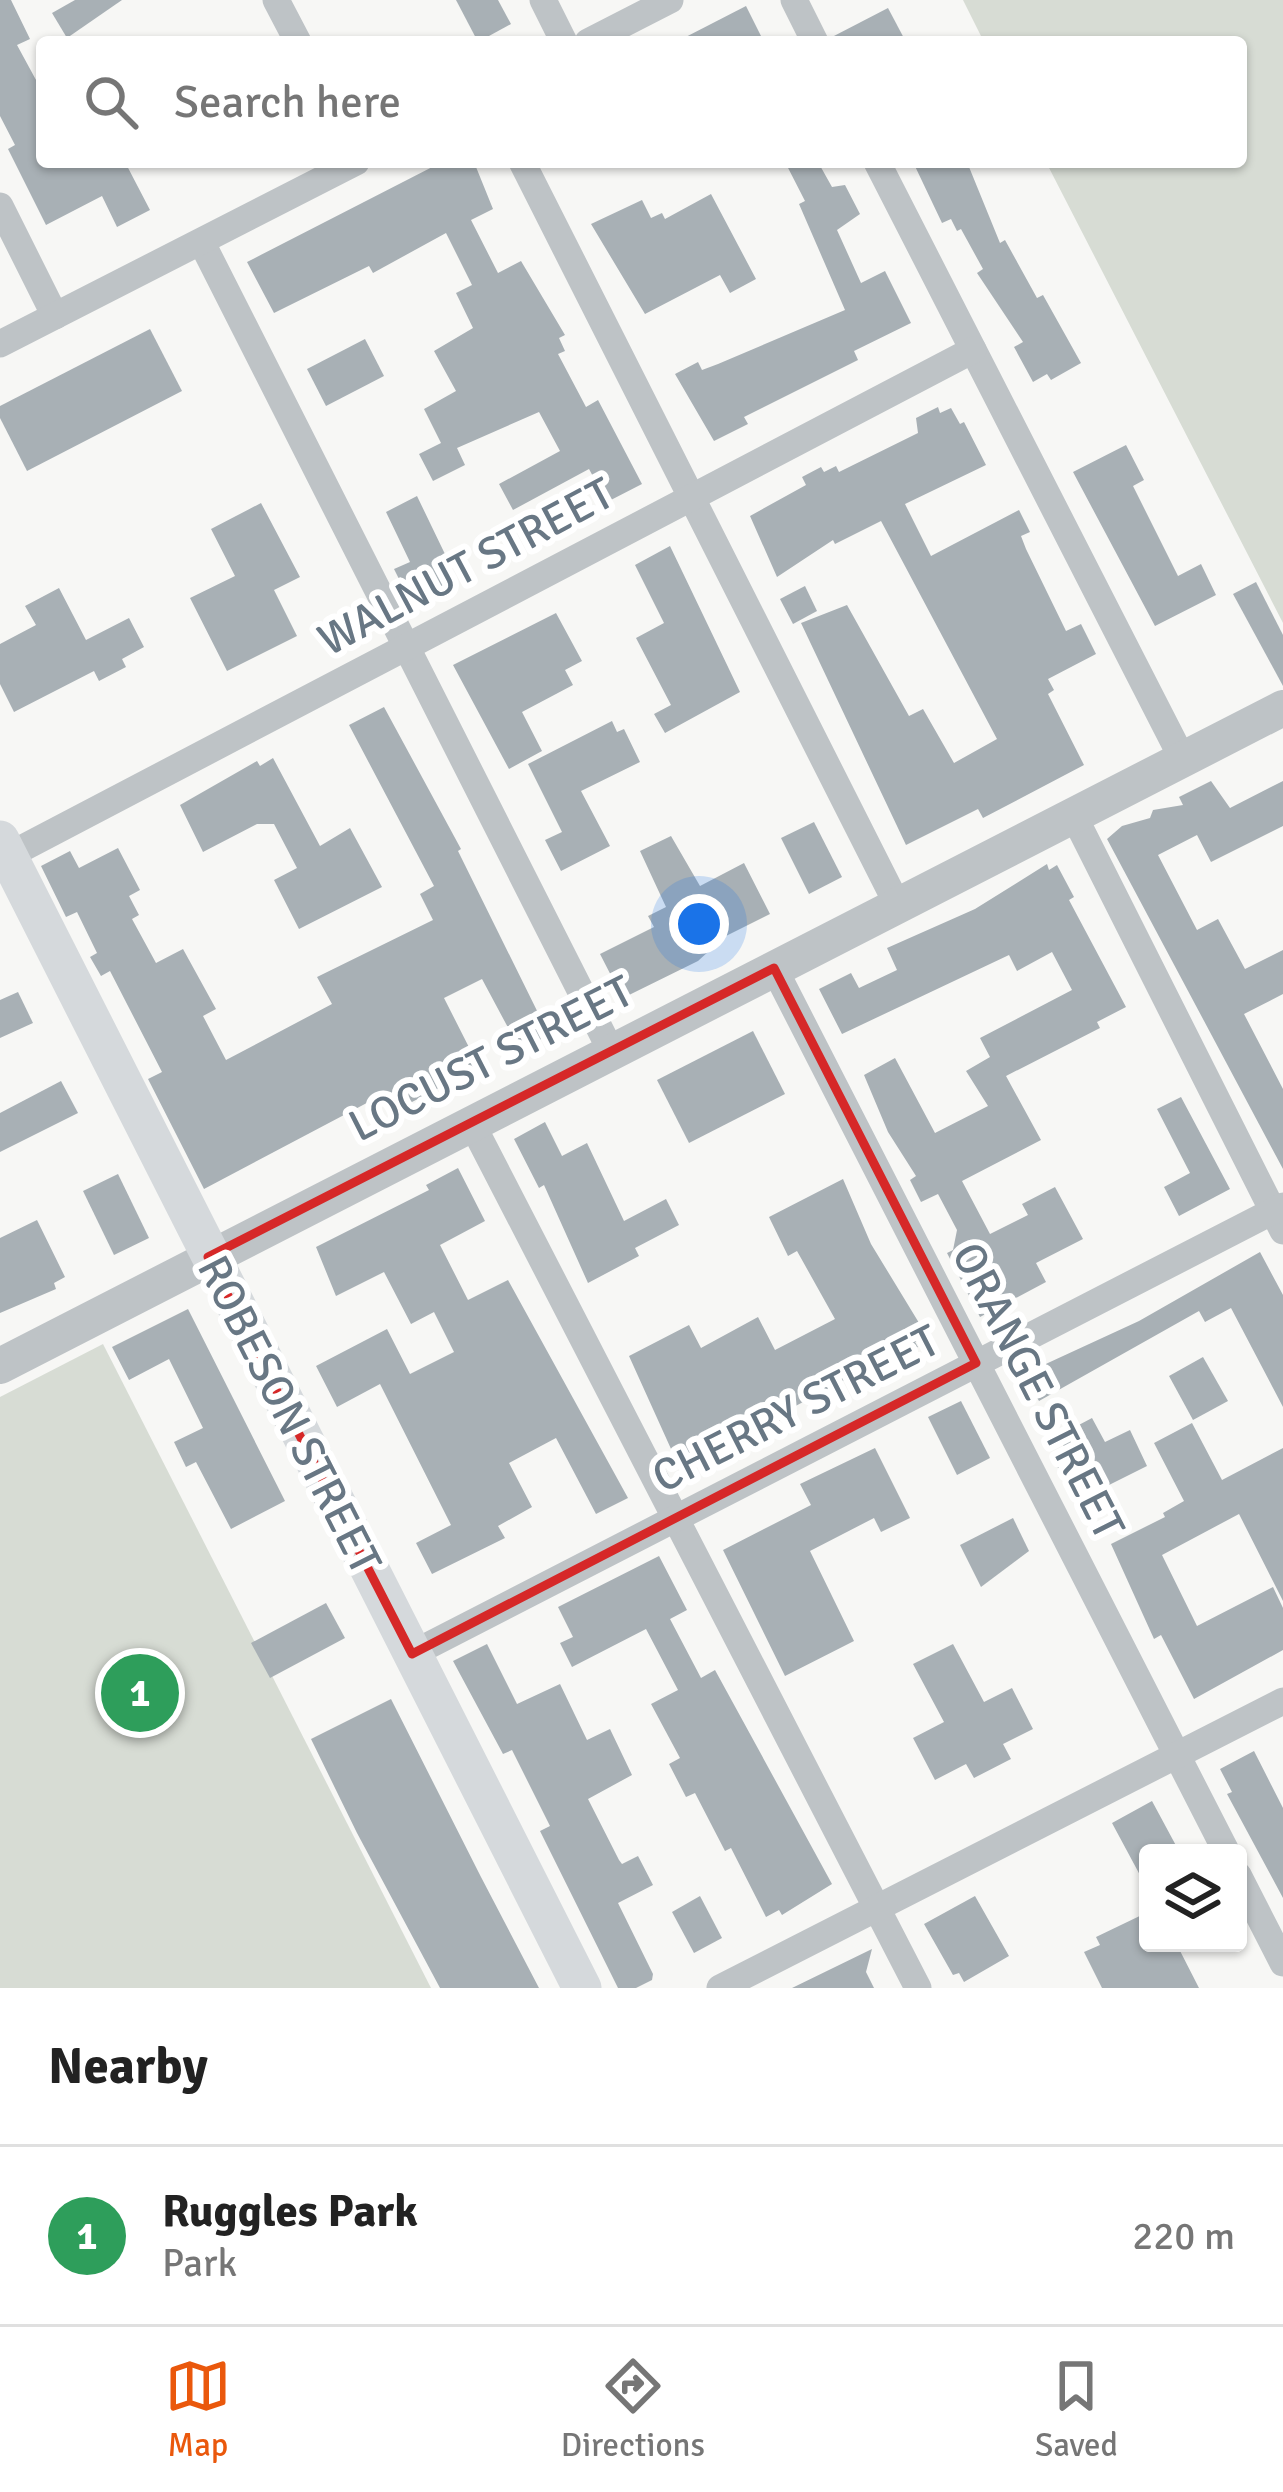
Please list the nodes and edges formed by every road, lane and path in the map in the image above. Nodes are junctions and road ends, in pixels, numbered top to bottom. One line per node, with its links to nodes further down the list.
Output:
1 (276, 0): 5 (street)
2 (543, 0): 6 (street)
3 (670, 0): 7 (street)
4 (794, 0): 8 (street)
5 (295, 36)
6 (561, 36)
7 (600, 36)
8 (812, 36)
9 (345, 168): 13 (street)
10 (525, 168): 17 (street)
11 (880, 168): 16 (street)
12 (0, 206): 14 (street)
13 (202, 243): 14 (street); 18 (street)
14 (56, 316): 15 (street)
15 (0, 344)
16 (973, 350): 17 (street, WALNUT STREET); 20 (street)
17 (690, 495): 18 (street, WALNUT STREET); 23 (street)
18 (406, 648): 22 (street, WALNUT STREET); 25 (street)
19 (1283, 708): 20 (street, LOCUST STREET)
20 (1183, 760): 21 (street, LOCUST STREET)
21 (1074, 816): 23 (street, LOCUST STREET); 27 (street)
22 (3, 852): 28 (main road, ROBESON STREET)
23 (898, 906): 24 (street, LOCUST STREET)
24 (774, 968): 25 (street, LOCUST STREET); 29 (street, ORANGE STREET)
25 (611, 1051): 26 (street, LOCUST STREET)
26 (471, 1122): 28 (street, LOCUST STREET); 31 (street)
27 (1280, 1216): 29 (street, CHERRY STREET)
28 (208, 1257): 30 (street, LOCUST STREET); 32 (main road, ROBESON STREET)
29 (976, 1363): 31 (street, CHERRY STREET); 34 (street, ORANGE STREET)
30 (0, 1366)
31 (677, 1517): 32 (street, CHERRY STREET); 37 (street)
32 (412, 1654): 39 (main road, ROBESON STREET)
33 (1283, 1701): 34 (street)
34 (1177, 1755): 35 (street, ORANGE STREET); 37 (street)
35 (1222, 1844)
36 (1247, 1893): 38 (street)
37 (878, 1908): 40 (street); 41 (street)
38 (1283, 1963)
39 (582, 1988)
40 (720, 1988)
41 (918, 1988)

